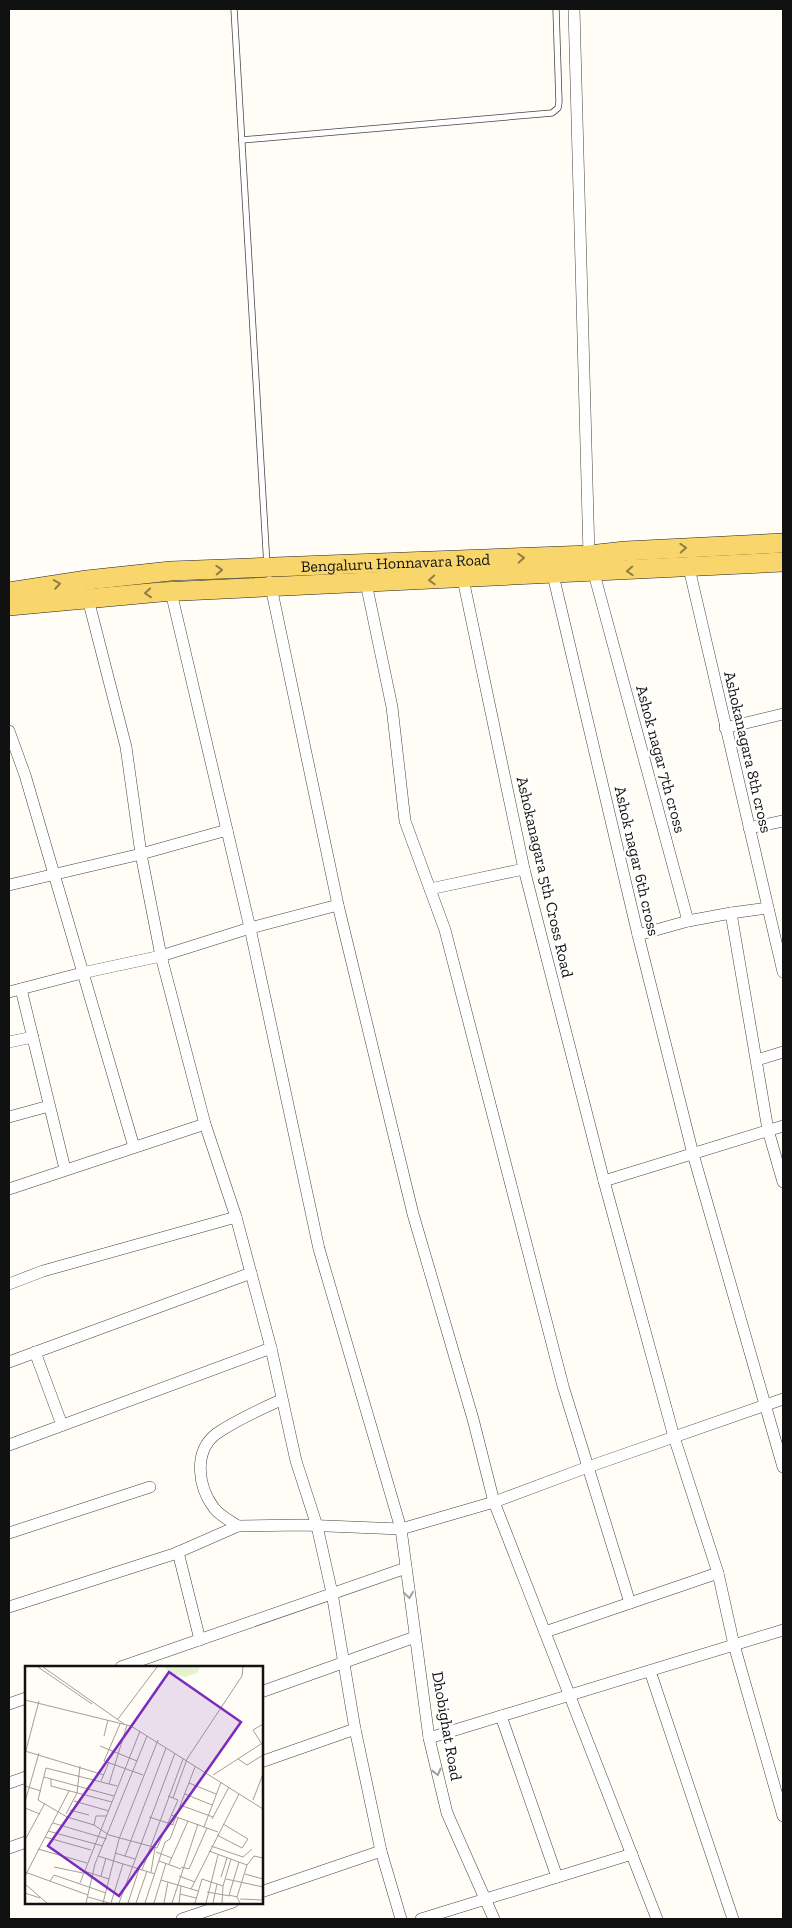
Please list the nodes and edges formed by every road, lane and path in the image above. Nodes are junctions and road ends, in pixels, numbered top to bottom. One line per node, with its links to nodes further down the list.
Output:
1 (234, 9): 4 (lane)
2 (556, 9): 4 (lane)
3 (574, 9): 7 (street, Ashok nagar 7th cross)
4 (242, 140): 8 (lane)
5 (783, 543): 7 (main road, Bengaluru Honnavara Road, one-way to 5)
6 (783, 562): 9 (main road, Bengaluru Honnavara Road)
7 (592, 564): 8 (main road, Bengaluru Honnavara Road, one-way to 7); 9 (main road, Bengaluru Honnavara Road, one-way to 7); 10 (main road, Bengaluru Honnavara Road); 32 (street, Ashok nagar 7th cross)
8 (267, 568): 13 (street); 14 (main road, Bengaluru Honnavara Road, one-way to 8)
9 (688, 568): 19 (street, Ashokanagara 8th cross)
10 (553, 575): 11 (main road, Bengaluru Honnavara Road); 35 (street, Ashok nagar 6th cross)
11 (463, 579): 12 (main road, Bengaluru Honnavara Road, one-way to 12); 25 (street, Ashokanagara 5th Cross Road)
12 (366, 583): 13 (main road, Bengaluru Honnavara Road); 28 (street)
13 (271, 588): 15 (main road, Bengaluru Honnavara Road); 29 (street)
14 (9, 592)
15 (171, 592): 16 (main road, Bengaluru Honnavara Road, one-way to 16); 23 (street, Dhobighat Road)
16 (88, 598): 17 (main road, Bengaluru Honnavara Road); 24 (street)
17 (9, 606)
18 (783, 714): 19 (street)
19 (725, 728): 22 (street, Ashokanagara 8th cross)
20 (9, 731): 26 (street)
21 (783, 821): 22 (street)
22 (749, 828): 30 (street, Ashokanagara 8th cross)
23 (227, 830): 24 (street); 33 (street, Dhobighat Road)
24 (141, 854): 26 (street); 36 (street)
25 (524, 869): 28 (street); 53 (street, Ashokanagara 5th Cross Road)
26 (52, 874): 27 (street); 38 (street)
27 (9, 885)
28 (430, 889): 68 (street)
29 (338, 905): 33 (street); 71 (street)
30 (768, 908): 31 (street); 34 (street, Ashokanagara 8th cross)
31 (731, 913): 32 (street); 44 (street)
32 (688, 921): 35 (street)
33 (250, 928): 36 (street); 74 (street, Dhobighat Road)
34 (779, 933): 37 (street, Ashokanagara 8th cross)
35 (638, 935): 51 (street, Ashok nagar 6th cross)
36 (161, 956): 38 (street); 47 (street)
37 (783, 972)
38 (82, 973): 39 (street); 50 (street)
39 (21, 989): 40 (street); 41 (street)
40 (9, 992)
41 (33, 1037): 42 (street); 45 (street)
42 (9, 1042)
43 (783, 1052): 44 (street)
44 (757, 1060): 49 (street)
45 (49, 1106): 46 (street); 52 (street)
46 (9, 1117)
47 (205, 1124): 50 (street); 56 (street)
48 (783, 1126): 49 (street)
49 (768, 1130): 51 (street); 54 (street)
50 (134, 1147): 52 (street)
51 (693, 1154): 53 (street); 64 (street, Ashok nagar 6th cross)
52 (65, 1169): 55 (street)
53 (604, 1181): 66 (street, Ashokanagara 5th Cross Road)
54 (783, 1182)
55 (9, 1189)
56 (236, 1217): 57 (street); 58 (street)
57 (250, 1273): 59 (street); 60 (street)
58 (9, 1284)
59 (271, 1348): 63 (street); 65 (street)
60 (35, 1352): 61 (street); 65 (street)
61 (9, 1362)
62 (783, 1399): 64 (street)
63 (281, 1400): 72 (street); 73 (street)
64 (766, 1406): 66 (street); 69 (street, Ashok nagar 6th cross)
65 (62, 1425): 67 (street)
66 (674, 1437): 68 (street); 78 (street, Ashokanagara 5th Cross Road)
67 (9, 1445)
68 (588, 1467): 71 (street); 80 (street)
69 (783, 1468)
70 (150, 1487): 75 (street)
71 (494, 1502): 74 (street); 83 (street)
72 (238, 1526): 73 (street); 76 (street)
73 (317, 1526): 74 (street); 79 (street)
74 (401, 1529): 77 (street, Dhobighat Road)
75 (9, 1533)
76 (178, 1552): 81 (street); 85 (street)
77 (406, 1568): 79 (street); 84 (street, Dhobighat Road, one-way to 84)
78 (718, 1573): 80 (street); 86 (street, Ashokanagara 5th Cross Road)
79 (332, 1594): 85 (street); 87 (street)
80 (630, 1603): 83 (street)
81 (9, 1607)
82 (783, 1630): 86 (street)
83 (545, 1632): 91 (street)
84 (415, 1637): 87 (street); 96 (street, Dhobighat Road)
85 (200, 1640): 88 (street)
86 (734, 1645): 89 (street); 100 (street, Ashokanagara 5th Cross Road)
87 (342, 1663): 90 (street); 95 (street)
88 (124, 1666)
89 (650, 1670): 91 (street); 114 (street)
90 (262, 1692)
91 (569, 1695): 94 (street); 104 (street)
92 (25, 1698): 93 (street)
93 (9, 1704)
94 (501, 1716): 96 (street); 105 (street)
95 (354, 1730): 97 (street); 103 (street)
96 (429, 1738): 107 (street, Dhobighat Road, one-way to 107)
97 (262, 1762)
98 (25, 1777): 99 (street)
99 (9, 1783)
100 (783, 1816)
101 (25, 1842): 102 (street)
102 (9, 1848)
103 (381, 1850): 106 (street); 110 (street)
104 (632, 1854): 105 (street); 113 (street)
105 (557, 1877): 107 (street)
106 (262, 1892)
107 (484, 1898): 111 (street); 112 (street, Dhobighat Road)
108 (230, 1903): 109 (street)
109 (182, 1919)
110 (401, 1919)
111 (421, 1919)
112 (494, 1919)
113 (657, 1919)
114 (733, 1919)

